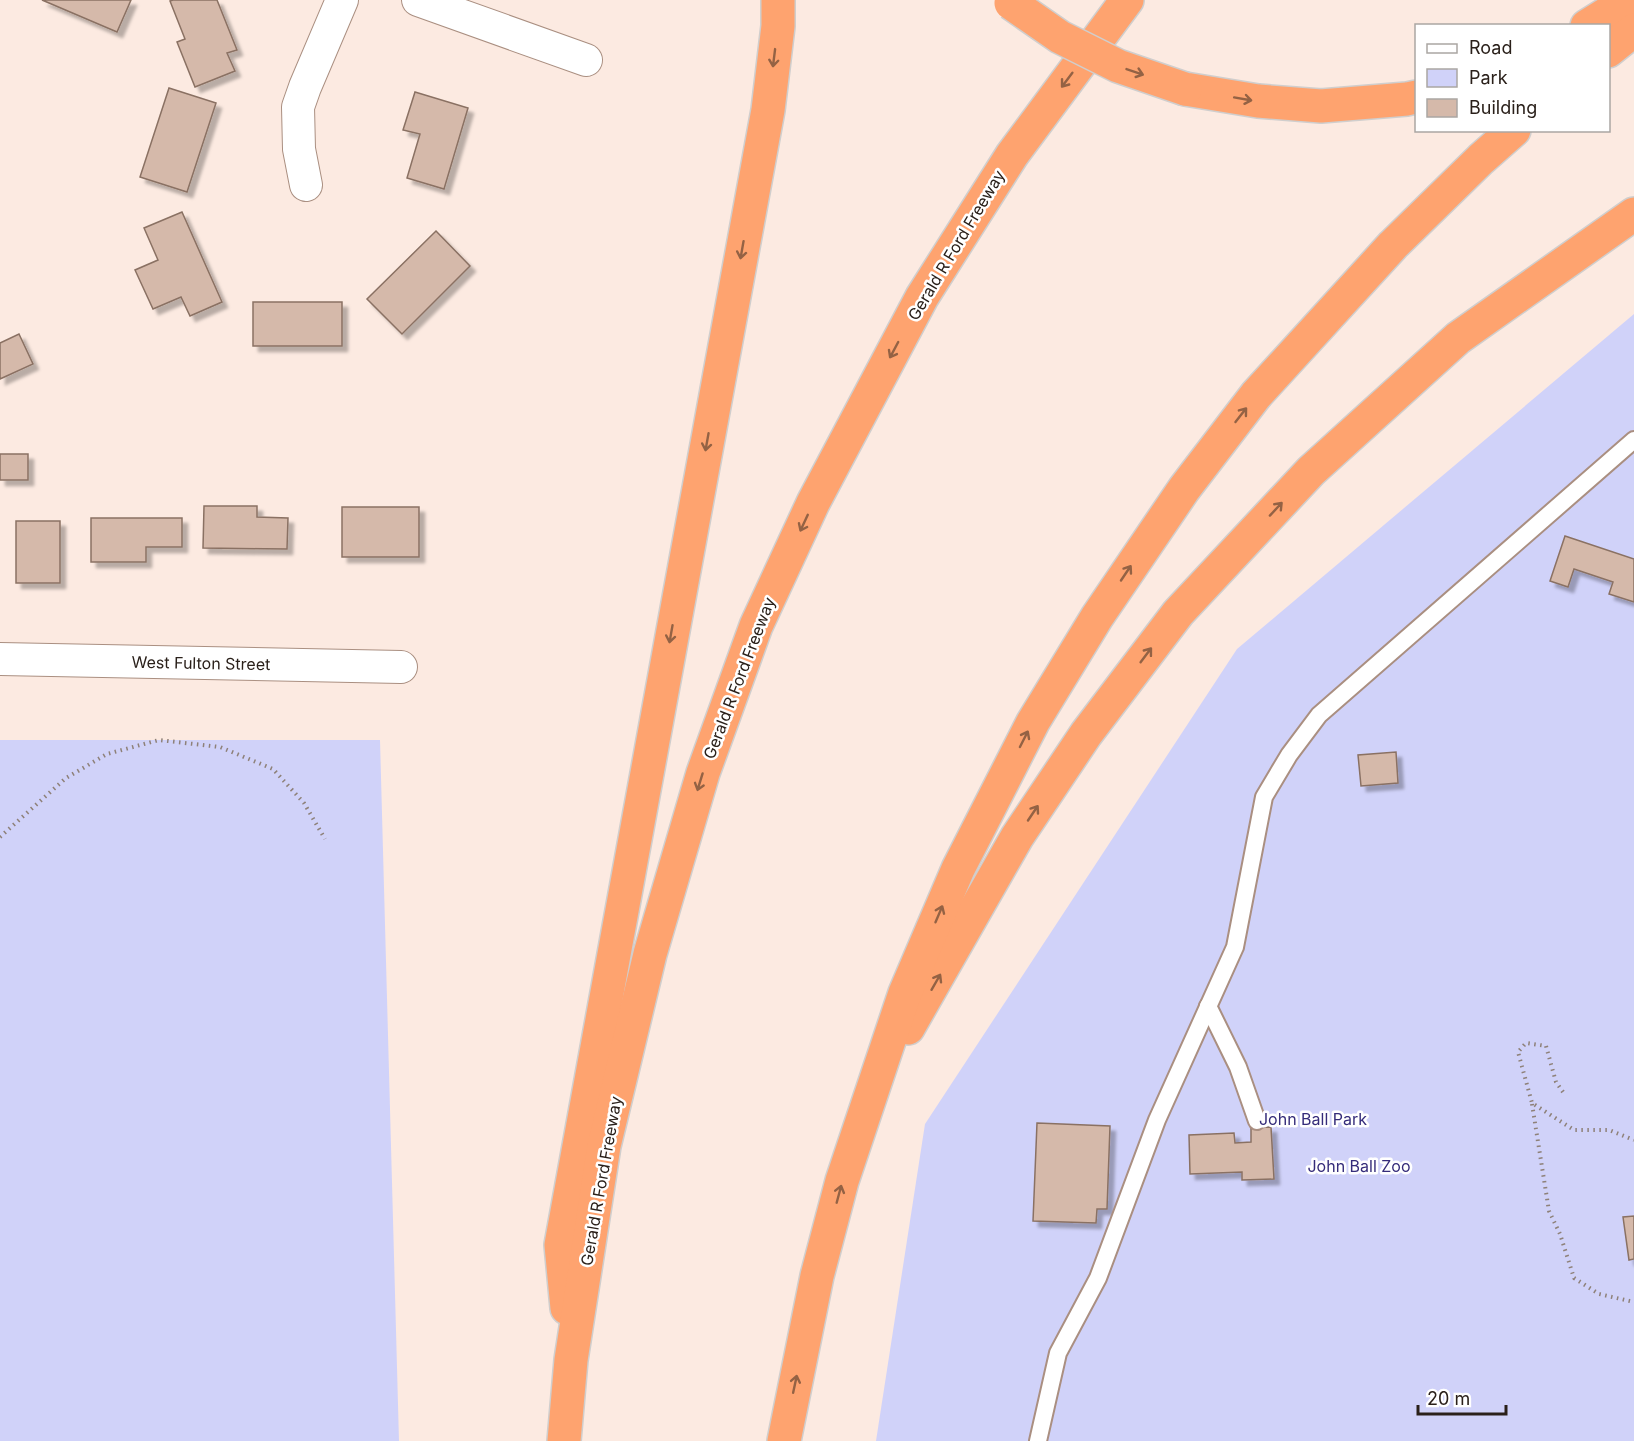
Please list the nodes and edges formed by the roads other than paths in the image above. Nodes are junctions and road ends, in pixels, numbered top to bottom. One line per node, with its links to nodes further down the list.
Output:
1 (342, 0): 13 (street)
2 (418, 0): 10 (street)
3 (778, 0): 21 (highway, one-way to 21)
4 (1127, 0): 21 (highway, Gerald R Ford Freeway, one-way to 21)
5 (1629, 0): 7 (highway)
6 (1010, 2): 11 (highway, one-way to 11, bridge)
7 (1590, 24)
8 (1634, 30): 9 (highway)
9 (1610, 49)
10 (586, 60)
11 (1415, 96)
12 (1512, 132): 19 (highway, one-way to 12)
13 (306, 185)
14 (1634, 214): 19 (highway, one-way to 14)
15 (1634, 440): 18 (lane)
16 (0, 659): 17 (street, West Fulton Street)
17 (401, 666)
18 (1208, 1006): 20 (lane); 24 (lane)
19 (874, 1087): 23 (highway, one-way to 19)
20 (1257, 1121)
21 (571, 1359): 22 (highway, Gerald R Ford Freeway)
22 (564, 1441)
23 (784, 1441)
24 (1038, 1441)

